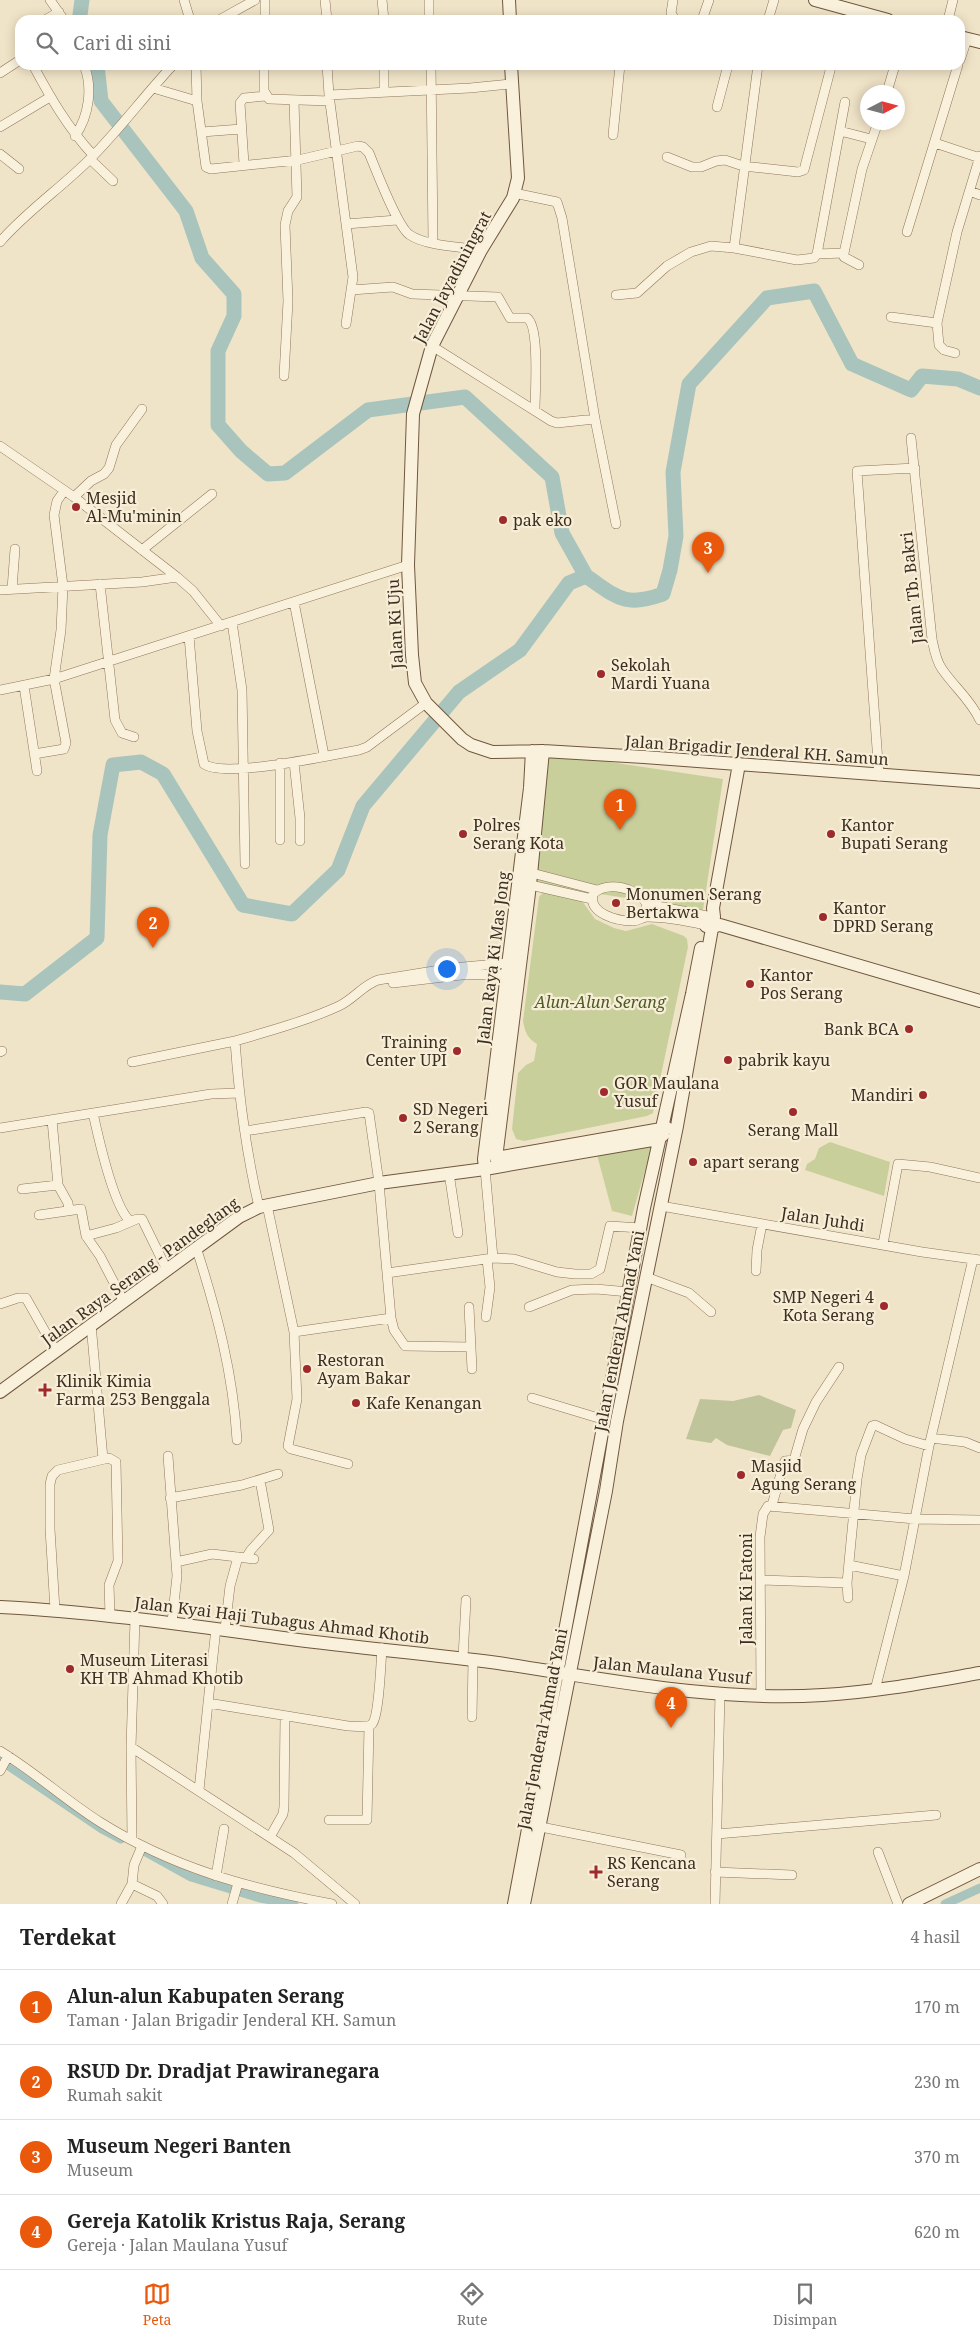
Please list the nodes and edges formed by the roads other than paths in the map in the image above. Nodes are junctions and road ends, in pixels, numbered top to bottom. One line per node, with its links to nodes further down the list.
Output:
1 (50, 0): 14 (street)
2 (184, 0): 15 (street)
3 (255, 0): 16 (street)
4 (265, 0): 17 (street)
5 (325, 0): 18 (street)
6 (382, 0): 19 (street)
7 (429, 0): 20 (street)
8 (509, 0): 21 (main road)
9 (673, 0): 22 (street)
10 (709, 0): 23 (street)
11 (774, 0): 24 (street)
12 (815, 0): 25 (main road)
13 (954, 0): 26 (street)
14 (61, 15)
15 (188, 15)
16 (228, 15)
17 (265, 15)
18 (326, 15)
19 (384, 15)
20 (429, 15)
21 (510, 15)
22 (672, 15)
23 (704, 15)
24 (770, 15)
25 (870, 15)
26 (950, 15)
27 (965, 38): 28 (main road)
28 (980, 42)
29 (15, 63): 45 (street)
30 (36, 70): 52 (street)
31 (86, 70): 64 (street)
32 (169, 70): 48 (street)
33 (196, 70): 54 (street)
34 (264, 70): 51 (street)
35 (327, 70): 53 (street)
36 (384, 70): 50 (street)
37 (431, 70): 49 (street)
38 (511, 70): 46 (main road, Jalan Jayadiningrat)
39 (620, 70): 63 (street)
40 (727, 70): 57 (street)
41 (757, 70): 74 (street)
42 (831, 70): 74 (street)
43 (894, 70): 47 (street)
44 (957, 70): 66 (street)
45 (0, 73)
46 (511, 84): 49 (street); 78 (main road, Jalan Jayadiningrat)
47 (889, 85)
48 (151, 90): 54 (street); 69 (street)
49 (432, 90): 50 (street); 84 (street)
50 (384, 92): 53 (street)
51 (266, 96): 55 (street); 59 (street)
52 (50, 97): 58 (street); 64 (street)
53 (329, 98): 55 (street); 67 (street)
54 (197, 101): 62 (street)
55 (294, 101): 72 (street)
56 (844, 102): 61 (street)
57 (717, 107)
58 (0, 127)
59 (241, 129): 62 (street); 73 (street)
60 (875, 130): 65 (street)
61 (840, 131): 65 (street); 88 (street)
62 (202, 132): 73 (street)
63 (613, 135)
64 (75, 136): 69 (street)
65 (872, 139): 87 (street)
66 (935, 143): 71 (street); 82 (street)
67 (337, 152): 72 (street); 80 (street); 81 (street)
68 (0, 154): 75 (street)
69 (92, 157): 76 (street); 83 (street)
70 (667, 157): 74 (street)
71 (980, 157): 77 (street)
72 (298, 160): 73 (street); 98 (street)
73 (244, 164)
74 (743, 166): 85 (street)
75 (19, 169)
76 (113, 181)
77 (970, 191): 79 (street); 94 (street)
78 (514, 193): 86 (main road, Jalan Jayadiningrat); 101 (street)
79 (980, 195)
80 (397, 220): 81 (street); 84 (street)
81 (346, 224): 90 (street)
82 (907, 232)
83 (0, 242)
84 (433, 242): 86 (street)
85 (734, 248): 88 (street); 91 (street)
86 (481, 250): 92 (main road, Jalan Jayadiningrat)
87 (844, 253): 88 (street); 89 (street)
88 (817, 254)
89 (859, 264)
90 (351, 290): 92 (street); 95 (street)
91 (616, 295)
92 (456, 296): 96 (main road, Jalan Jayadiningrat); 100 (street)
93 (891, 317): 94 (street)
94 (937, 323): 97 (street)
95 (346, 324)
96 (432, 346): 100 (street); 111 (main road, Jalan Jayadiningrat)
97 (955, 353)
98 (284, 376)
99 (142, 409): 107 (street)
100 (535, 409): 101 (street)
101 (596, 419): 108 (street)
102 (911, 438): 104 (street, Jalan Tb. Bakri)
103 (0, 446): 105 (street)
104 (915, 468): 126 (street, Jalan Tb. Bakri); 136 (street)
105 (64, 491): 107 (street); 114 (street)
106 (212, 494): 110 (street)
107 (74, 497): 110 (street)
108 (616, 524)
109 (15, 549): 115 (street)
110 (142, 550): 112 (street)
111 (408, 565): 117 (street); 125 (main road, Jalan Ki Uju)
112 (177, 577): 113 (street); 119 (street)
113 (100, 584): 114 (street); 121 (street)
114 (63, 586): 115 (street); 122 (street)
115 (12, 589): 116 (street)
116 (0, 590)
117 (294, 602): 118 (street); 130 (street)
118 (232, 622): 119 (street); 134 (street)
119 (221, 626): 120 (street)
120 (189, 636): 121 (street); 134 (street)
121 (108, 661): 122 (street); 127 (street)
122 (54, 678): 123 (street); 129 (street)
123 (24, 686): 124 (street); 129 (street)
124 (0, 690)
125 (429, 706): 128 (main road, Jalan Ki Uju); 130 (street)
126 (980, 720)
127 (134, 738)
128 (538, 751): 133 (main road, Jalan Brigadir Jenderal KH. Samun); 141 (main road, Jalan Raya Ki Mas Jong)
129 (34, 754): 135 (street)
130 (324, 756): 131 (street)
131 (294, 762): 132 (street); 139 (street)
132 (280, 764): 134 (street); 138 (street)
133 (739, 764): 136 (main road, Jalan Brigadir Jenderal KH. Samun); 146 (main road, Jalan Jenderal Ahmad Yani)
134 (245, 768): 140 (street)
135 (37, 771)
136 (879, 776): 137 (main road, Jalan Brigadir Jenderal KH. Samun)
137 (980, 782)
138 (280, 840)
139 (300, 841)
140 (245, 864)
141 (525, 877): 142 (street); 143 (street); 147 (main road, Jalan Raya Ki Mas Jong); 152 (main road)
142 (597, 890): 143 (street); 144 (street)
143 (592, 899): 145 (street)
144 (647, 904): 145 (street); 146 (street)
145 (644, 917): 146 (street)
146 (712, 920): 148 (main road); 155 (main road, Jalan Jenderal Ahmad Yani); 158 (main road, Jalan Jenderal Ahmad Yani)
147 (507, 969): 149 (street); 152 (main road, Jalan Raya Ki Mas Jong)
148 (980, 1001)
149 (235, 1041): 150 (street); 151 (street)
150 (132, 1062)
151 (239, 1093): 153 (street); 157 (street)
152 (498, 1094): 159 (main road); 160 (main road, Jalan Raya Ki Mas Jong)
153 (93, 1113): 154 (street); 170 (street)
154 (52, 1120): 156 (street); 164 (street)
155 (677, 1126): 158 (main road); 167 (main road, Jalan Jenderal Ahmad Yani)
156 (0, 1128)
157 (245, 1131): 163 (street); 166 (street)
158 (659, 1134): 159 (main road); 172 (main road, Jalan Jenderal Ahmad Yani)
159 (562, 1151): 160 (main road, Jalan Raya Serang - Pandeglang)
160 (485, 1169): 161 (main road, Jalan Raya Serang - Pandeglang); 177 (street)
161 (449, 1173): 163 (main road, Jalan Raya Serang - Pandeglang); 173 (street)
162 (980, 1178): 175 (street)
163 (379, 1183): 166 (main road, Jalan Raya Serang - Pandeglang); 181 (street)
164 (58, 1185): 165 (street); 168 (street)
165 (22, 1189)
166 (263, 1206): 176 (main road, Jalan Raya Serang - Pandeglang); 194 (street)
167 (661, 1206): 171 (street, Jalan Juhdi); 182 (main road, Jalan Jenderal Ahmad Yani)
168 (69, 1210): 169 (street); 174 (street)
169 (39, 1215)
170 (130, 1221): 174 (street); 179 (street)
171 (762, 1224): 175 (street, Jalan Juhdi); 180 (street)
172 (640, 1228): 177 (street); 183 (main road, Jalan Jenderal Ahmad Yani)
173 (458, 1233)
174 (86, 1236): 184 (street)
175 (883, 1244): 178 (street, Jalan Juhdi)
176 (197, 1250): 179 (main road, Jalan Raya Serang - Pandeglang); 202 (street)
177 (490, 1258): 181 (street); 189 (street)
178 (977, 1259): 203 (street)
179 (167, 1270): 184 (main road, Jalan Raya Serang - Pandeglang)
180 (756, 1271)
181 (387, 1274): 190 (street)
182 (646, 1277): 188 (street); 192 (main road, Jalan Jenderal Ahmad Yani)
183 (629, 1292): 187 (street); 191 (main road, Jalan Jenderal Ahmad Yani)
184 (124, 1302): 193 (main road, Jalan Raya Serang - Pandeglang)
185 (0, 1304): 196 (street)
186 (469, 1307): 195 (street)
187 (528, 1307)
188 (710, 1312)
189 (486, 1317)
190 (391, 1318): 194 (street); 195 (street)
191 (623, 1318): 192 (main road); 201 (main road, Jalan Jenderal Ahmad Yani)
192 (637, 1320): 231 (main road, Jalan Jenderal Ahmad Yani)
193 (91, 1324): 196 (main road, Jalan Raya Serang - Pandeglang); 206 (street)
194 (294, 1332): 207 (street)
195 (471, 1347): 198 (street)
196 (56, 1351): 199 (main road, Jalan Raya Serang - Pandeglang)
197 (839, 1367): 211 (street, Jalan Ki Fatoni)
198 (472, 1370)
199 (0, 1392)
200 (532, 1398): 201 (street)
201 (605, 1420): 231 (main road, Jalan Jenderal Ahmad Yani)
202 (237, 1440)
203 (930, 1442): 204 (street); 212 (street); 213 (street)
204 (980, 1448)
205 (168, 1456): 210 (street)
206 (103, 1459): 224 (street); 225 (street)
207 (348, 1464)
208 (278, 1474): 209 (street)
209 (260, 1480): 210 (street); 215 (street)
210 (170, 1498): 216 (street)
211 (772, 1505): 212 (street); 219 (street, Jalan Ki Fatoni)
212 (854, 1514): 213 (street); 217 (street)
213 (915, 1519): 214 (street); 218 (street)
214 (980, 1520)
215 (246, 1558): 216 (street); 228 (street)
216 (176, 1562): 227 (street)
217 (849, 1565): 218 (street); 220 (street)
218 (904, 1576): 233 (street)
219 (762, 1580): 220 (street); 235 (street, Jalan Ki Fatoni)
220 (847, 1583): 221 (street)
221 (848, 1598)
222 (466, 1600): 230 (street)
223 (0, 1607): 224 (main road, Jalan Kyai Haji Tubagus Ahmad Khotib)
224 (55, 1610): 225 (main road, Jalan Kyai Haji Tubagus Ahmad Khotib)
225 (110, 1615): 226 (main road, Jalan Kyai Haji Tubagus Ahmad Khotib)
226 (135, 1619): 227 (main road, Jalan Kyai Haji Tubagus Ahmad Khotib); 240 (street)
227 (172, 1622): 228 (main road, Jalan Kyai Haji Tubagus Ahmad Khotib)
228 (221, 1629): 229 (main road, Jalan Kyai Haji Tubagus Ahmad Khotib); 236 (street)
229 (382, 1648): 230 (main road, Jalan Kyai Haji Tubagus Ahmad Khotib); 239 (street)
230 (468, 1659): 231 (main road, Jalan Kyai Haji Tubagus Ahmad Khotib); 238 (street)
231 (564, 1673): 234 (main road, Jalan Maulana Yusuf); 246 (main road, Jalan Jenderal Ahmad Yani); 266 (main road, Jalan Jenderal Ahmad Yani)
232 (980, 1673): 233 (main road, Jalan Maulana Yusuf)
233 (875, 1690): 235 (main road, Jalan Maulana Yusuf)
234 (720, 1694): 235 (main road, Jalan Maulana Yusuf); 248 (street)
235 (761, 1695)
236 (208, 1703): 237 (street); 243 (street)
237 (285, 1716): 239 (street); 249 (street)
238 (472, 1717)
239 (369, 1726): 245 (street)
240 (131, 1747): 243 (street); 250 (street)
241 (4, 1756): 242 (street); 250 (street)
242 (0, 1771)
243 (199, 1790): 249 (street)
244 (936, 1815): 248 (street)
245 (328, 1820)
246 (540, 1827): 253 (street); 267 (main road, Jalan Jenderal Ahmad Yani)
247 (224, 1829): 257 (street)
248 (717, 1834): 255 (street)
249 (270, 1837): 265 (street)
250 (132, 1839): 251 (street)
251 (142, 1847): 257 (street); 258 (street)
252 (878, 1852): 269 (street)
253 (681, 1855)
254 (980, 1869): 270 (main road)
255 (715, 1872): 256 (street); 268 (street)
256 (792, 1875)
257 (216, 1876): 259 (street)
258 (132, 1884): 261 (street); 262 (street)
259 (237, 1888): 260 (street); 263 (street)
260 (280, 1899): 264 (street)
261 (121, 1904)
262 (163, 1904)
263 (232, 1904)
264 (332, 1904)
265 (355, 1904)
266 (514, 1904)
267 (524, 1904)
268 (715, 1904)
269 (898, 1904)
270 (909, 1904)

